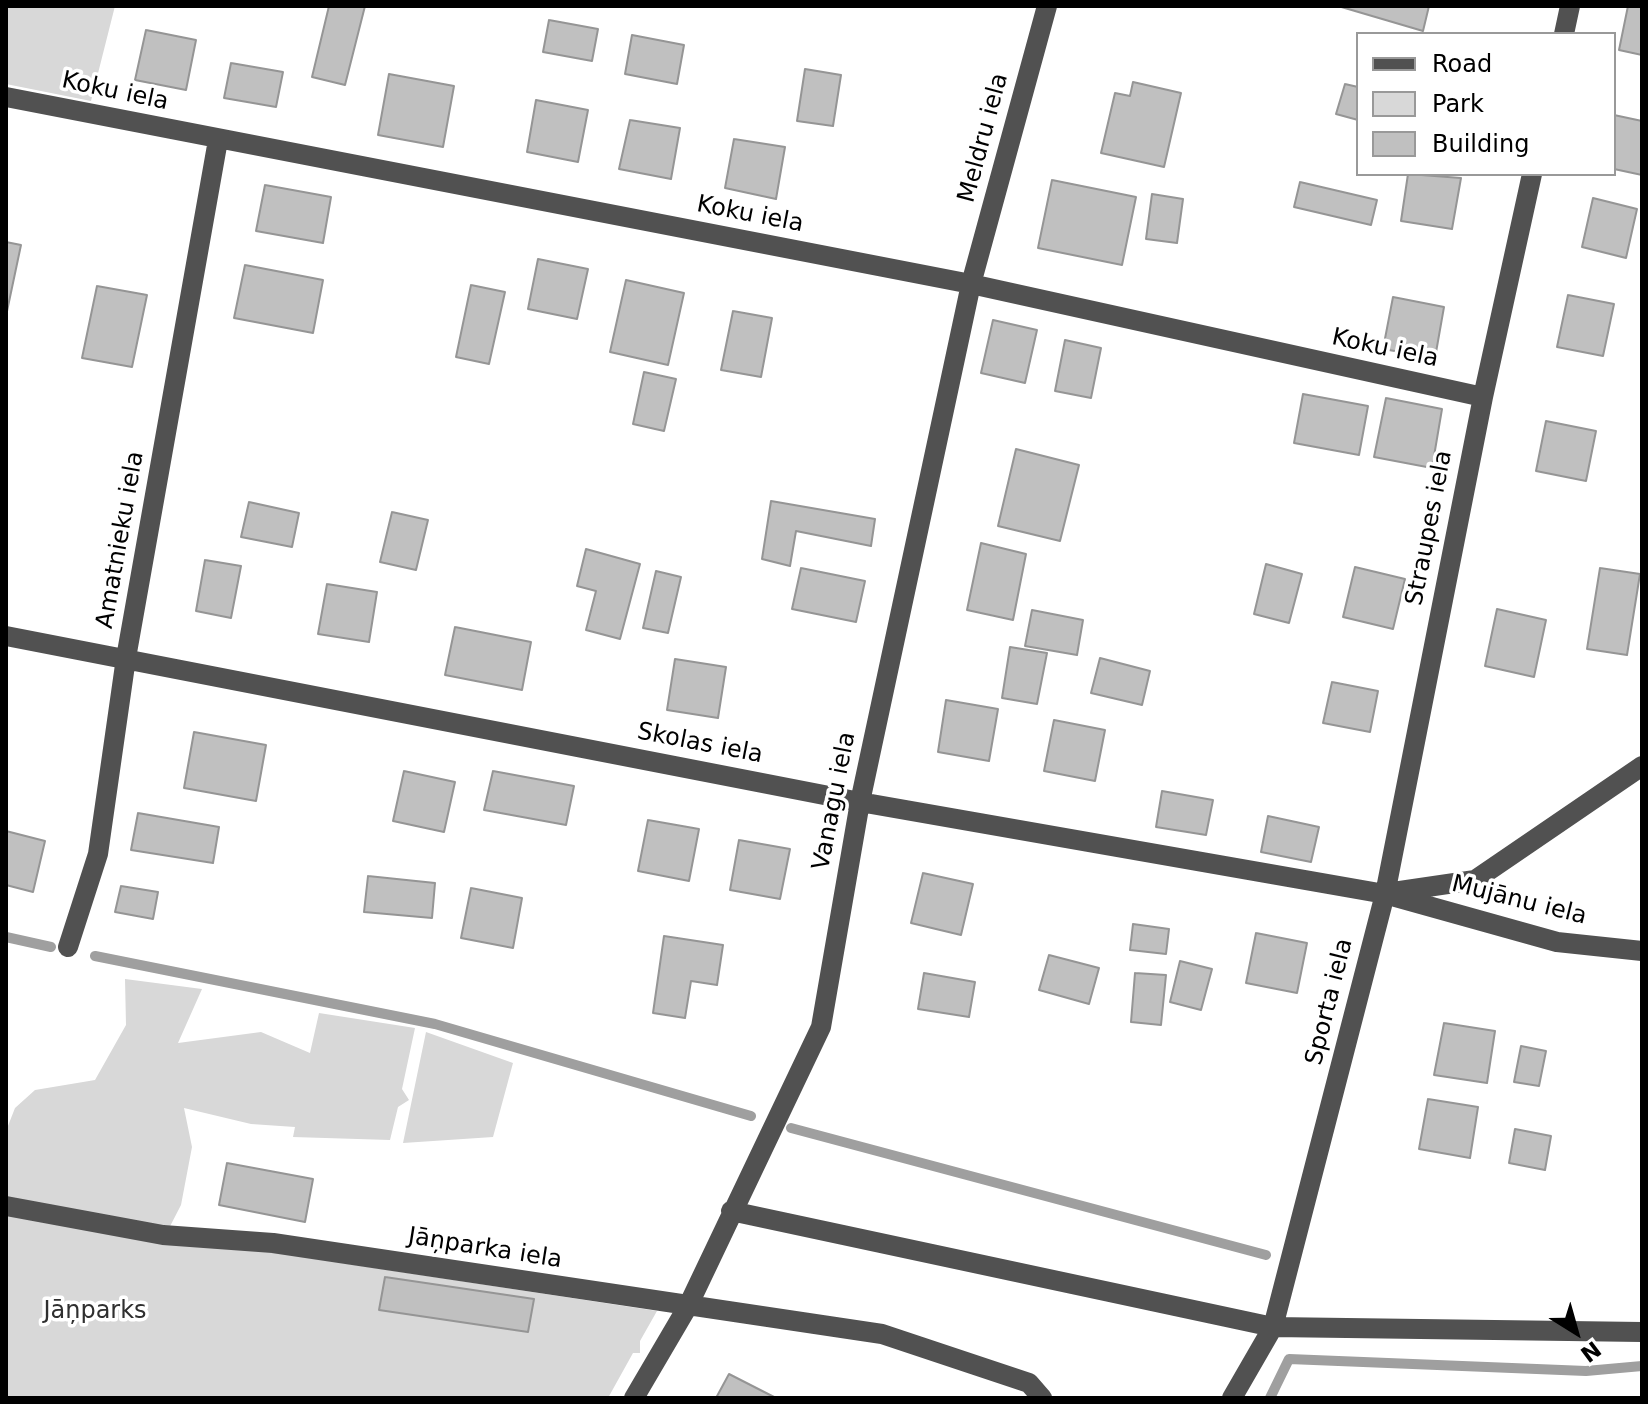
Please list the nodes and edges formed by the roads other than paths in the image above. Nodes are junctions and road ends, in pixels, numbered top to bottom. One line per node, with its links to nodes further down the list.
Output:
1 (1047, 6): 7 (street, Meldru iela)
2 (1570, 6): 3 (street)
3 (1564, 32)
4 (6, 97): 5 (street, Koku iela)
5 (218, 140): 7 (street, Koku iela); 10 (street, Amatnieku iela)
6 (1532, 176): 8 (street, Straupes iela)
7 (971, 284): 8 (street, Koku iela); 12 (street, Vanagu iela)
8 (1483, 397): 13 (street, Straupes iela)
9 (6, 636): 10 (street, Skolas iela)
10 (126, 658): 12 (street, Skolas iela); 14 (street, Amatnieku iela)
11 (1642, 766): 13 (street)
12 (860, 802): 13 (street, Skolas iela); 17 (street, Vanagu iela)
13 (1385, 894): 15 (street, Mujānu iela); 19 (street, Sporta iela)
14 (68, 947)
15 (1642, 951)
16 (6, 1206): 18 (street, Jāņparka iela)
17 (731, 1211): 18 (street, Vanagu iela); 19 (street)
18 (688, 1306): 21 (street, Vanagu iela); 22 (street, Jāņparka iela)
19 (1273, 1327): 20 (street); 23 (street, Sporta iela)
20 (1642, 1332)
21 (634, 1398)
22 (1042, 1398)
23 (1232, 1398)

